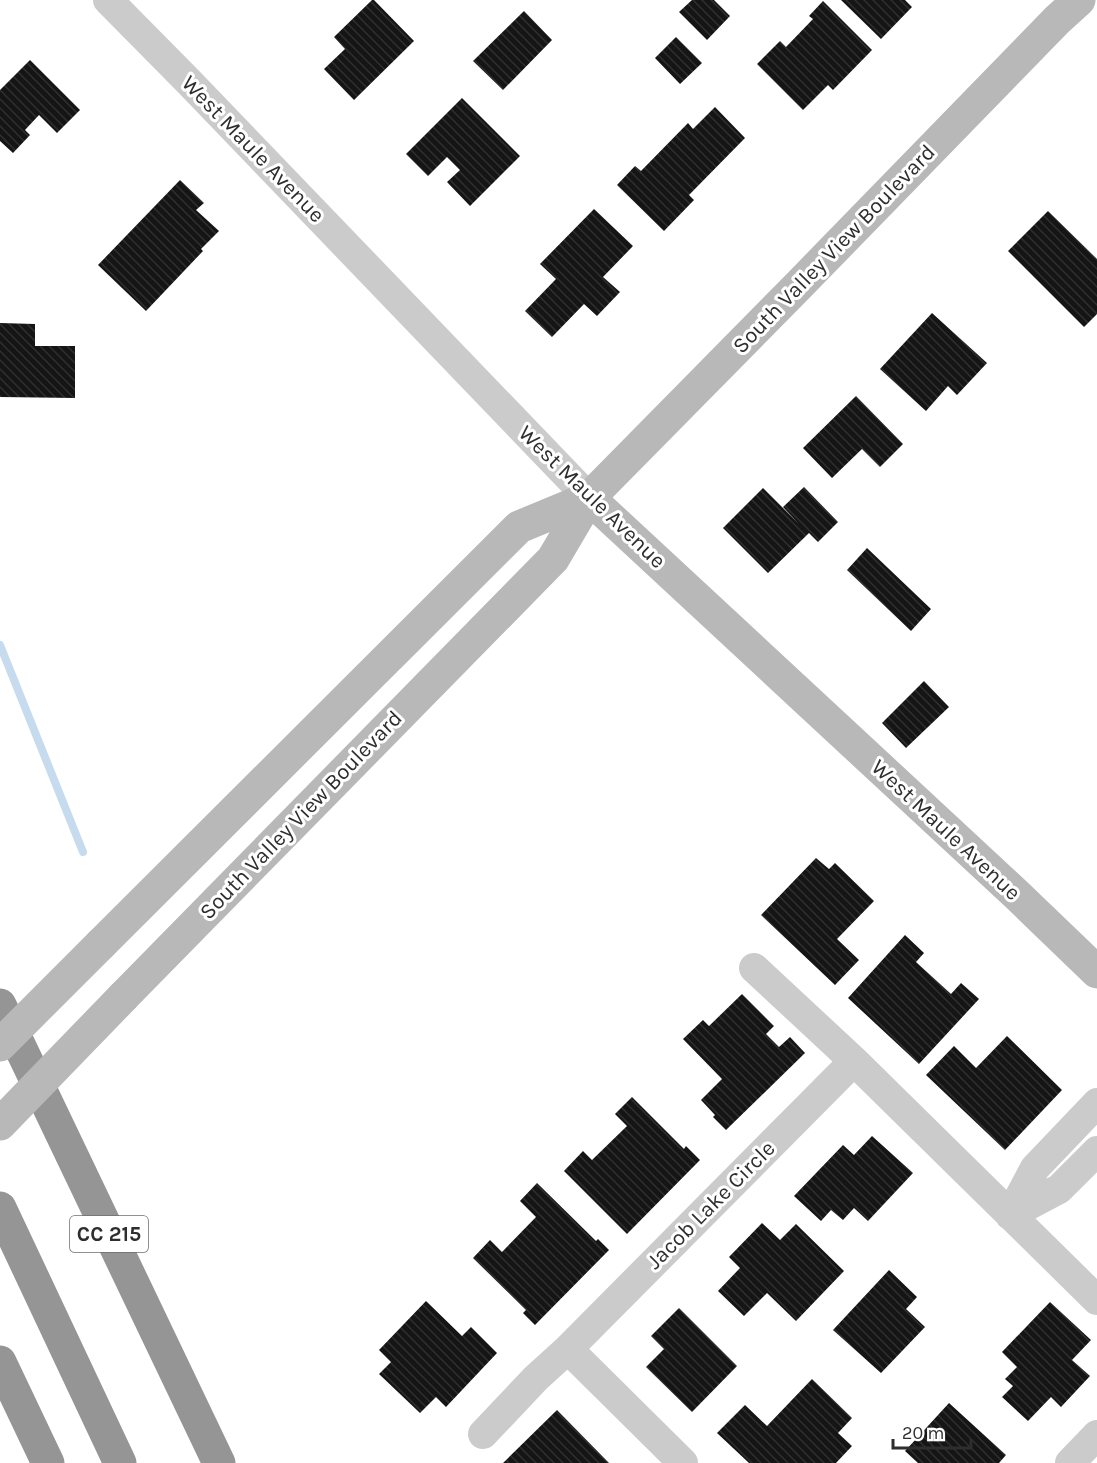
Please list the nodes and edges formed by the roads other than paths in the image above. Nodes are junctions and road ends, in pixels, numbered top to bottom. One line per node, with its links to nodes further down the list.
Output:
1 (108, 0): 3 (street, West Maule Avenue)
2 (1079, 0): 3 (main road, South Valley View Boulevard)
3 (589, 498): 5 (main road, West Maule Avenue); 7 (main road, South Valley View Boulevard, bridge); 10 (main road, South Valley View Boulevard, bridge)
4 (754, 968): 8 (street)
5 (1097, 972)
6 (0, 1005): 21 (highway, CC 215)
7 (0, 1045)
8 (854, 1060): 13 (street); 15 (street, Jacob Lake Circle)
9 (1097, 1103): 13 (street)
10 (0, 1124)
11 (1097, 1151): 13 (street)
12 (0, 1208): 20 (highway)
13 (1010, 1215): 14 (street)
14 (1097, 1300)
15 (567, 1349): 17 (street, Jacob Lake Circle); 22 (street)
16 (0, 1362): 19 (highway)
17 (483, 1434)
18 (1097, 1435): 23 (street)
19 (48, 1463)
20 (120, 1463)
21 (219, 1463)
22 (683, 1463)
23 (1070, 1463)

